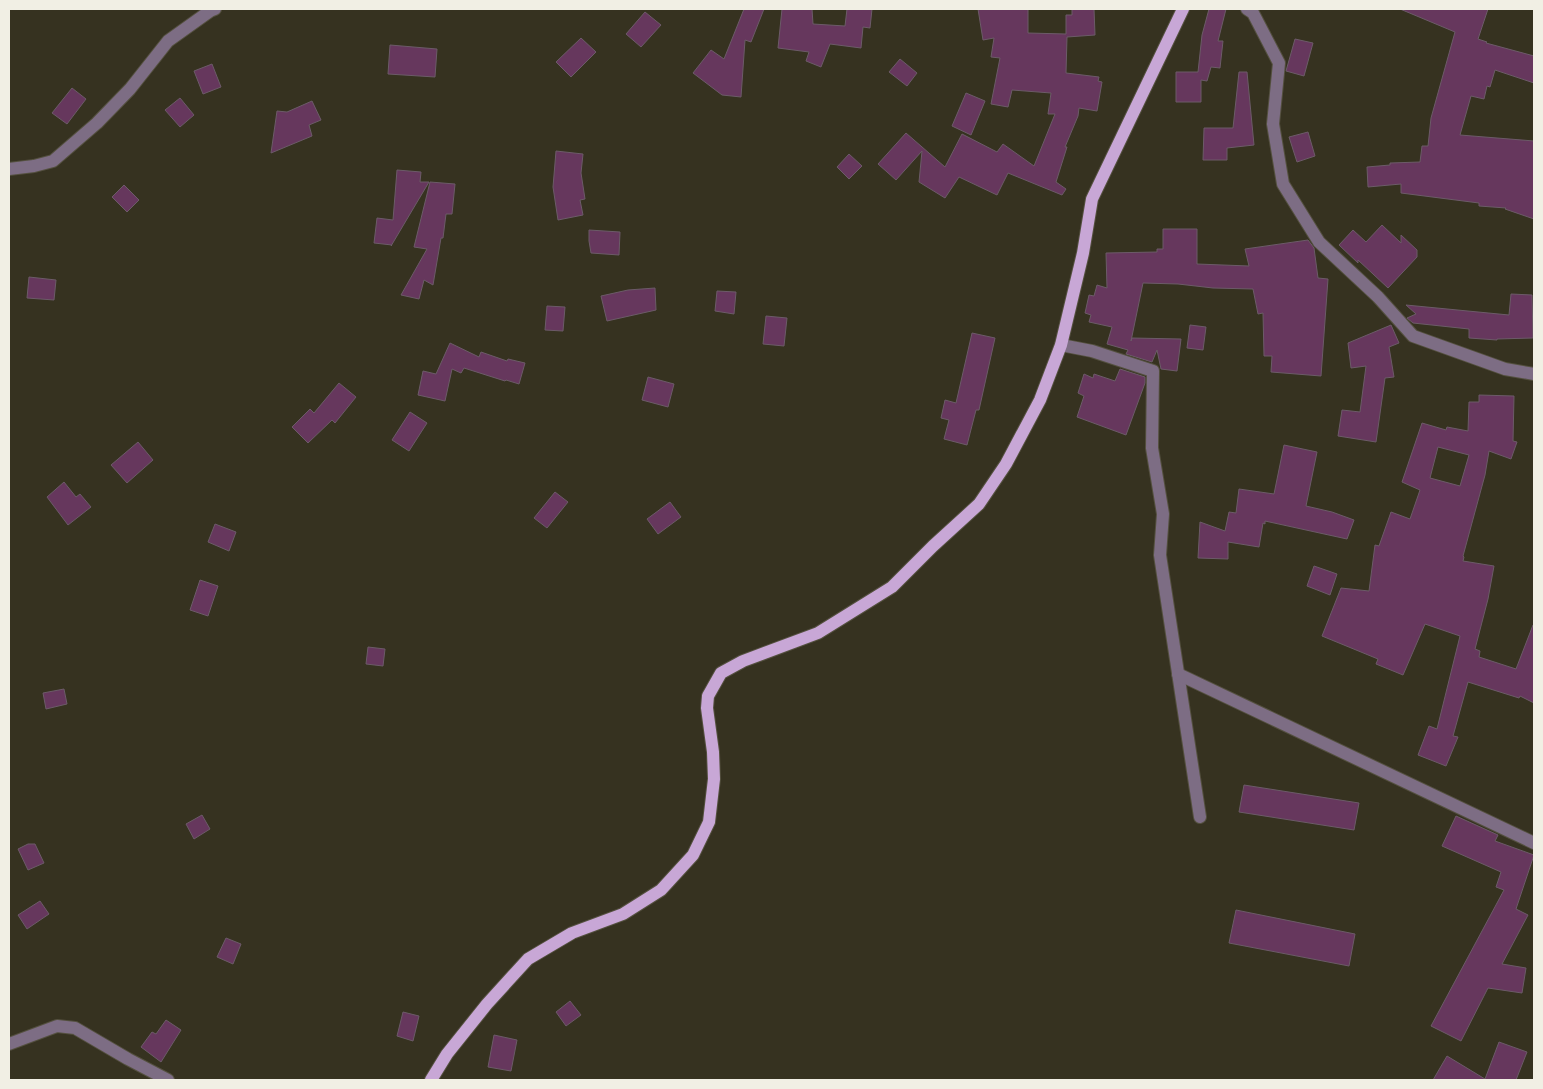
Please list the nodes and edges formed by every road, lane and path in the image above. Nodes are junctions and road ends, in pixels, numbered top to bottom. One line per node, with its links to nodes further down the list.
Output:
1 (215, 9): 4 (street)
2 (1183, 9): 5 (main road)
3 (1247, 9): 6 (street)
4 (9, 169)
5 (1061, 344): 7 (street); 12 (main road)
6 (1534, 374)
7 (1178, 674): 8 (street); 9 (street)
8 (1200, 817)
9 (1534, 843)
10 (9, 1044): 11 (street)
11 (168, 1080)
12 (431, 1080)

